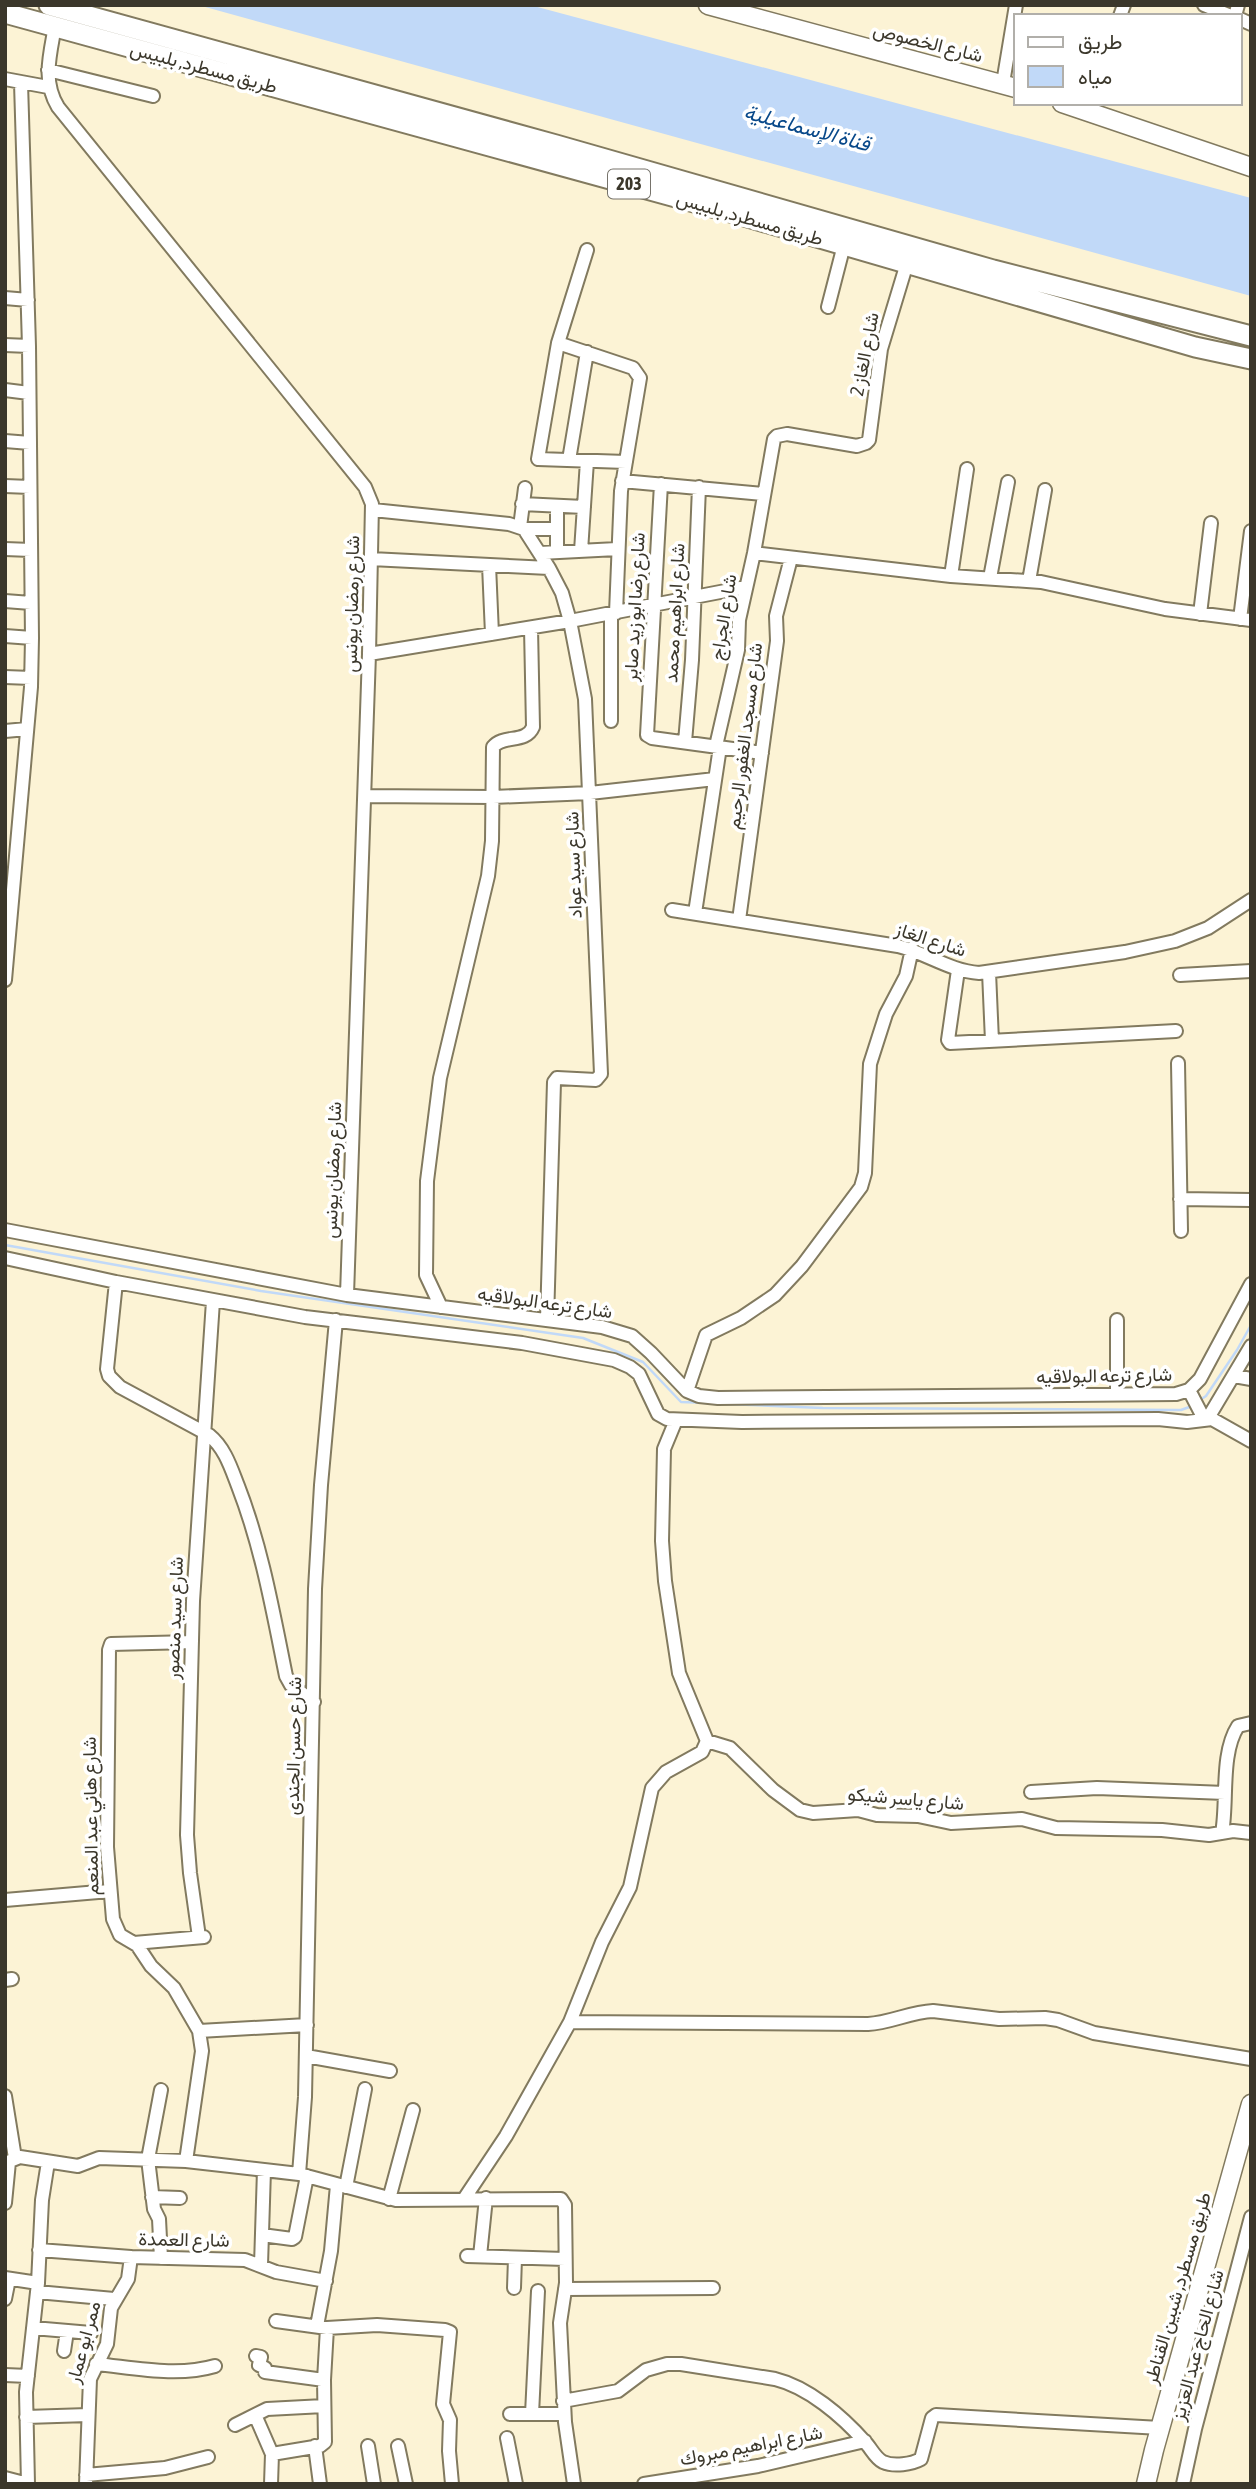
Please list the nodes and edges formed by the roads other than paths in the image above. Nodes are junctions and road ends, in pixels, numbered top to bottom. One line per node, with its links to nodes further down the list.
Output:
1 (49, 5): 22 (main road, طريق مسطرد, بلبيس / 203)
2 (708, 5): 11 (main road, شارع الخصوص)
3 (1205, 5): 5 (street)
4 (5, 13): 6 (main road, طريق مسطرد, بلبيس / 203)
5 (1228, 14)
6 (55, 26): 8 (street); 16 (main road, طريق مسطرد, بلبيس / 203)
7 (1014, 32): 11 (street)
8 (48, 70): 12 (street); 13 (street)
9 (5, 79): 10 (street)
10 (21, 83): 12 (street); 20 (street)
11 (1010, 85)
12 (48, 87): 49 (street, شارع رمضان يونس)
13 (153, 96)
14 (1088, 107): 15 (main road)
15 (1251, 167)
16 (844, 245): 18 (main road, طريق مسطرد, بلبيس / 203); 21 (street)
17 (587, 250): 23 (street)
18 (907, 262): 27 (main road, طريق مسطرد, بلبيس / 203); 32 (street, شارع الغاز 2)
19 (5, 298): 20 (street)
20 (28, 300): 25 (street)
21 (828, 306)
22 (1251, 336)
23 (558, 343): 26 (street); 33 (street)
24 (5, 345): 25 (street)
25 (29, 346): 29 (street)
26 (587, 352): 33 (street); 35 (street)
27 (1251, 359)
28 (5, 390): 29 (street)
29 (29, 393): 31 (street)
30 (5, 440): 31 (street)
31 (30, 443): 41 (street)
32 (857, 446): 45 (street, شارع الجراج)
33 (569, 460): 34 (street)
34 (587, 461): 35 (street); 48 (street)
35 (626, 462): 37 (street)
36 (967, 469): 65 (street)
37 (622, 481): 39 (street); 55 (street)
38 (1008, 482): 66 (street)
39 (661, 484): 42 (street); 72 (street, شارع رضا ابو زيد صابر)
40 (5, 486): 41 (street)
41 (30, 487): 56 (street)
42 (699, 487): 45 (street); 69 (street, شارع ابراهيم محمد)
43 (525, 488): 46 (street)
44 (1045, 490): 67 (street)
45 (763, 494): 60 (street, شارع الجراج)
46 (522, 504): 47 (street); 51 (street)
47 (557, 506): 48 (street); 52 (street)
48 (584, 507): 57 (street)
49 (373, 510): 51 (street); 62 (street, شارع رمضان يونس)
50 (1211, 523): 74 (street)
51 (522, 528): 52 (street); 59 (street, شارع سيد عواد)
52 (557, 529): 58 (street)
53 (1251, 531): 75 (street)
54 (5, 549): 56 (street)
55 (617, 549): 57 (street); 73 (street)
56 (31, 550): 71 (street)
57 (581, 551): 58 (street)
58 (557, 552): 59 (street)
59 (540, 553): 64 (street, شارع سيد عواد)
60 (754, 553): 61 (street); 68 (street, شارع الجراج)
61 (791, 558): 65 (street); 89 (street, شارع مسجد الغفور الرحيم)
62 (372, 559): 63 (street); 81 (street, شارع رمضان يونس)
63 (489, 565): 64 (street); 78 (street)
64 (549, 568): 76 (street, شارع سيد عواد)
65 (951, 576): 66 (street)
66 (990, 578): 67 (street)
67 (1029, 581): 74 (street)
68 (746, 587): 69 (street); 88 (street, شارع الجراج)
69 (695, 597): 72 (street); 87 (street, شارع ابراهيم محمد)
70 (5, 601): 71 (street)
71 (31, 603): 80 (street)
72 (654, 605): 73 (street); 87 (street, شارع رضا ابو زيد صابر)
73 (613, 613): 76 (street); 84 (street)
74 (1200, 614): 75 (street)
75 (1245, 620)
76 (570, 621): 77 (street); 91 (street, شارع سيد عواد)
77 (531, 628): 78 (street); 93 (street)
78 (492, 635): 81 (street)
79 (5, 636): 80 (street)
80 (32, 638): 83 (street)
81 (369, 654): 92 (street, شارع رمضان يونس)
82 (5, 677): 83 (street)
83 (31, 678): 85 (street)
84 (611, 721)
85 (27, 729): 86 (street); 94 (street)
86 (5, 732)
87 (685, 742): 88 (street)
88 (718, 747): 89 (street); 90 (street, شارع الجراج)
89 (762, 753): 98 (street, شارع مسجد الغفور الرحيم)
90 (715, 779): 91 (street); 97 (street, شارع الجراج)
91 (590, 793): 93 (street); 119 (street, شارع سيد عواد)
92 (365, 796): 93 (street); 115 (street, شارع رمضان يونس)
93 (493, 797): 117 (street)
94 (10, 859): 104 (street)
95 (1251, 900): 102 (street, شارع الغاز)
96 (672, 910): 97 (street, شارع الغاز)
97 (695, 913): 98 (street, شارع الغاز)
98 (739, 920): 99 (street, شارع الغاز)
99 (912, 949): 100 (street, شارع الغاز); 124 (street)
100 (958, 970): 102 (street, شارع الغاز); 106 (street)
101 (1251, 971): 103 (street)
102 (989, 972): 106 (street)
103 (1180, 975)
104 (5, 980)
105 (1176, 1031): 106 (street)
106 (992, 1041)
107 (1178, 1063): 108 (street)
108 (1180, 1199): 109 (street); 111 (street)
109 (1251, 1200)
110 (5, 1230): 115 (street, شارع ترعه البولاقيه)
111 (1181, 1231)
112 (5, 1258): 113 (street)
113 (116, 1282): 116 (street); 129 (street)
114 (1251, 1284): 125 (street, شارع ترعه البولاقيه)
115 (347, 1295): 117 (street, شارع ترعه البولاقيه)
116 (212, 1300): 118 (street); 129 (street, شارع سيد منصور)
117 (441, 1307): 119 (street, شارع ترعه البولاقيه)
118 (336, 1320): 128 (street); 132 (street, شارع حسن الجندى)
119 (547, 1320): 124 (street, شارع ترعه البولاقيه)
120 (1117, 1320): 126 (street)
121 (1251, 1346): 122 (street)
122 (1234, 1376): 123 (street); 127 (street)
123 (1251, 1379)
124 (687, 1391): 126 (street, شارع ترعه البولاقيه)
125 (1190, 1393): 126 (street, شارع ترعه البولاقيه); 127 (street)
126 (1117, 1395)
127 (1204, 1417): 128 (street); 130 (street)
128 (676, 1420): 134 (street)
129 (204, 1432): 131 (street, شارع سيد منصور); 132 (street)
130 (1251, 1441)
131 (192, 1642): 139 (street, شارع هاني عبد المنعم); 141 (street, شارع سيد منصور)
132 (314, 1702): 143 (street, شارع حسن الجندى)
133 (1251, 1723): 136 (street)
134 (707, 1741): 138 (street, شارع ياسر شيكو); 142 (street)
135 (1031, 1792): 136 (street)
136 (1225, 1793): 138 (street)
137 (1251, 1832): 138 (street, شارع ياسر شيكو)
138 (1222, 1833)
139 (110, 1891): 140 (street); 141 (street, شارع هاني عبد المنعم)
140 (5, 1900)
141 (134, 1943): 144 (street, شارع هاني عبد المنعم)
142 (570, 2022): 146 (street); 164 (street)
143 (307, 2025): 144 (street); 145 (street, شارع حسن الجندى)
144 (199, 2031): 155 (street, شارع هاني عبد المنعم)
145 (306, 2056): 147 (street); 158 (street, شارع حسن الجندى)
146 (1251, 2059)
147 (390, 2071)
148 (161, 2090): 153 (street)
149 (365, 2090): 159 (street)
150 (5, 2096): 154 (street)
151 (1251, 2104): 203 (main road, طريق مسطرد, شبين القناطر)
152 (413, 2110): 163 (street)
153 (148, 2159): 155 (street); 156 (street); 160 (street)
154 (10, 2161): 156 (street); 165 (street)
155 (186, 2161): 157 (street)
156 (48, 2162): 168 (street)
157 (264, 2169): 158 (street); 167 (street)
158 (303, 2175): 159 (street); 167 (street, شارع حسن الجندى)
159 (342, 2186): 163 (street); 175 (street)
160 (152, 2197): 161 (street); 170 (street)
161 (180, 2198)
162 (486, 2198): 164 (street); 171 (street); 172 (street)
163 (389, 2199): 164 (street)
164 (464, 2199)
165 (5, 2203)
166 (1251, 2217): 224 (street, شارع الحاج عبد العزيز)
167 (262, 2235): 173 (street)
168 (39, 2250): 169 (street, شارع العمدة); 176 (street)
169 (131, 2257): 170 (street, شارع العمدة); 182 (street, ممر ابو عمار)
170 (161, 2258): 173 (street, شارع العمدة)
171 (515, 2258): 172 (street); 177 (street)
172 (565, 2259): 179 (street)
173 (261, 2264): 175 (street, شارع العمدة)
174 (7, 2278): 176 (street); 181 (street)
175 (326, 2281): 184 (street)
176 (37, 2287): 182 (street); 185 (street)
177 (514, 2288)
178 (713, 2288): 179 (street)
179 (565, 2289): 196 (street)
180 (537, 2291): 199 (street)
181 (5, 2299)
182 (114, 2299): 190 (street, ممر ابو عمار)
183 (276, 2321): 184 (street)
184 (322, 2327): 194 (street); 219 (street)
185 (33, 2328): 186 (street); 193 (street)
186 (66, 2331): 187 (street); 188 (street)
187 (91, 2333)
188 (64, 2351)
189 (256, 2356): 194 (street)
190 (96, 2364): 191 (street); 200 (street, ممر ابو عمار)
191 (215, 2365)
192 (5, 2375): 193 (street)
193 (28, 2376): 201 (street)
194 (324, 2380): 195 (street)
195 (324, 2406): 197 (street); 206 (street)
196 (564, 2407): 199 (street); 205 (street); 221 (street)
197 (255, 2414): 202 (street); 209 (street)
198 (510, 2414): 199 (street)
199 (532, 2414)
200 (88, 2415): 201 (street); 213 (street, ممر ابو عمار)
201 (26, 2417): 214 (street)
202 (235, 2425)
203 (1160, 2428): 205 (street); 223 (main road, طريق مسطرد, شبين القناطر)
204 (508, 2438): 220 (street)
205 (864, 2441): 222 (street, شارع ابراهيم مبروك)
206 (314, 2446): 209 (street); 216 (street)
207 (368, 2446): 217 (street)
208 (398, 2446): 218 (street)
209 (272, 2454): 215 (street)
210 (208, 2458): 211 (street)
211 (135, 2477): 213 (street)
212 (5, 2478): 214 (street)
213 (86, 2479)
214 (28, 2484)
215 (271, 2484)
216 (320, 2484)
217 (374, 2484)
218 (406, 2484)
219 (452, 2484)
220 (516, 2484)
221 (574, 2484)
222 (644, 2484)
223 (1146, 2484)
224 (1183, 2484)

